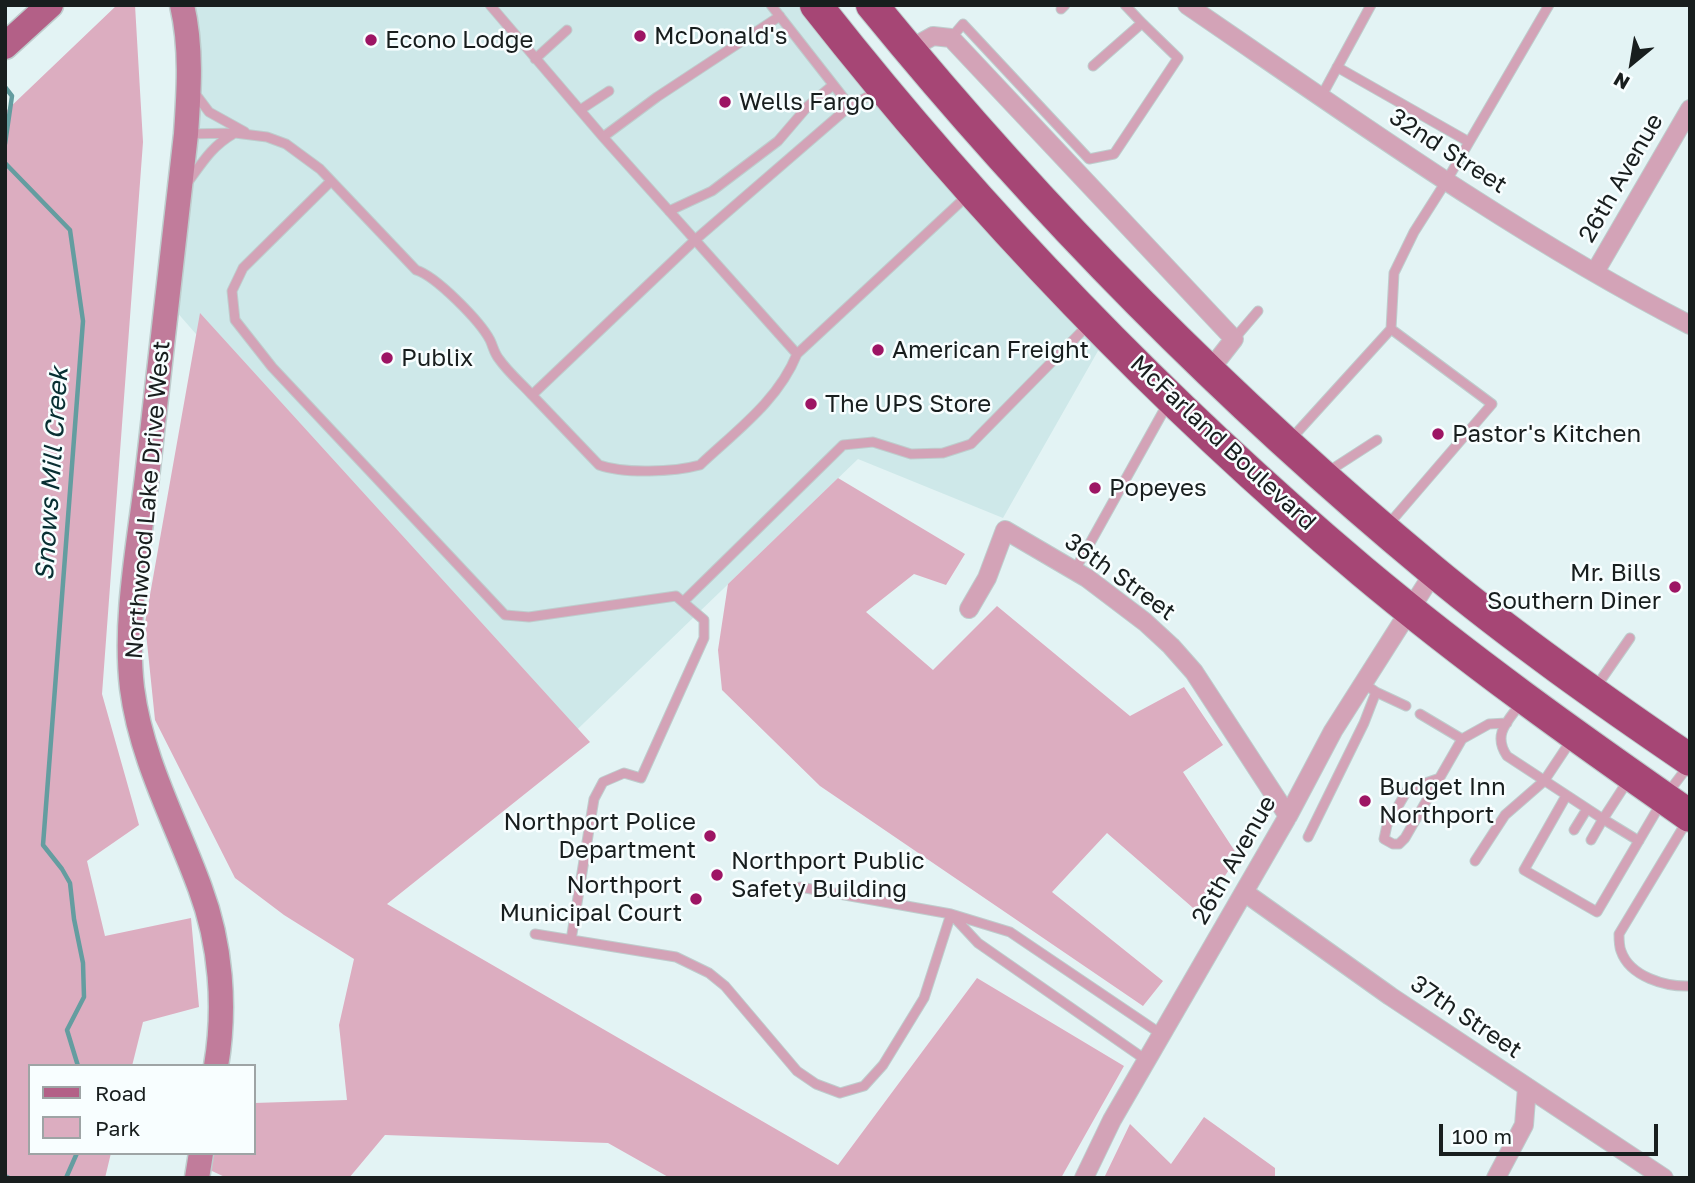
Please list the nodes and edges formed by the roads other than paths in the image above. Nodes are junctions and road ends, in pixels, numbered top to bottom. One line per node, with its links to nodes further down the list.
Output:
1 (50, 5): 15 (main road)
2 (181, 5): 20 (street, Northwood Lake Drive West)
3 (490, 5): 17 (lane)
4 (771, 5): 11 (lane)
5 (816, 5): 22 (highway, McFarland Boulevard)
6 (872, 5): 16 (highway, McFarland Boulevard)
7 (1125, 5): 12 (lane)
8 (1187, 5): 24 (street, 32nd Street)
9 (1371, 5): 19 (lane)
10 (1549, 5): 32 (lane)
11 (780, 16): 21 (lane); 31 (lane)
12 (1142, 23): 14 (lane); 18 (lane)
13 (567, 30): 17 (lane)
14 (951, 37): 16 (street); 45 (street)
15 (5, 46)
16 (908, 50): 38 (highway, McFarland Boulevard)
17 (535, 59): 27 (lane)
18 (1093, 66)
19 (1337, 66): 24 (lane); 32 (lane)
20 (189, 84): 29 (street, Northwood Lake Drive West); 30 (lane)
21 (833, 85): 25 (lane); 37 (lane)
22 (884, 89): 25 (lane); 35 (highway, McFarland Boulevard)
23 (610, 92): 27 (lane)
24 (1321, 97): 33 (street, 32nd Street)
25 (850, 106): 39 (lane)
26 (1690, 109): 40 (street, 26th Avenue)
27 (580, 110): 31 (lane)
28 (234, 133): 29 (lane); 30 (lane); 36 (lane)
29 (186, 134): 36 (street, Northwood Lake Drive West)
30 (253, 135): 34 (lane)
31 (603, 137): 37 (lane)
32 (1469, 142): 33 (lane)
33 (1447, 180): 40 (street, 32nd Street); 44 (lane)
34 (331, 181): 48 (lane); 56 (lane)
35 (972, 191): 38 (highway); 42 (highway, McFarland Boulevard); 46 (lane)
36 (179, 195): 90 (street, Northwood Lake Drive West)
37 (669, 211): 39 (lane)
38 (1069, 232): 47 (highway, McFarland Boulevard)
39 (695, 240): 46 (lane); 48 (lane)
40 (1595, 272): 43 (street, 32nd Street)
41 (1258, 311): 45 (lane)
42 (1093, 320): 49 (highway, McFarland Boulevard); 56 (lane)
43 (1690, 325)
44 (1391, 329): 51 (lane); 53 (lane)
45 (1234, 339): 47 (street)
46 (797, 354): 48 (lane)
47 (1209, 371): 51 (highway, McFarland Boulevard)
48 (532, 395)
49 (1171, 397): 54 (lane); 58 (highway, McFarland Boulevard)
50 (1377, 440): 52 (lane)
51 (1287, 444): 52 (highway, McFarland Boulevard)
52 (1322, 475): 53 (highway, McFarland Boulevard)
53 (1384, 529): 55 (highway, McFarland Boulevard)
54 (1075, 570): 57 (street, 36th Street); 74 (street, 36th Street)
55 (1434, 572): 58 (street, 26th Avenue); 61 (highway, McFarland Boulevard)
56 (683, 602): 86 (lane)
57 (970, 609)
58 (1410, 609): 60 (street, 26th Avenue); 63 (highway, McFarland Boulevard)
59 (1630, 638): 61 (lane)
60 (1370, 687): 62 (lane); 74 (street, 26th Avenue); 78 (lane)
61 (1593, 692): 67 (highway, McFarland Boulevard)
62 (1406, 706)
63 (1516, 710): 65 (highway, McFarland Boulevard); 66 (lane); 70 (lane)
64 (1420, 714): 66 (lane)
65 (1576, 735): 68 (highway, McFarland Boulevard); 70 (lane)
66 (1462, 739): 69 (lane)
67 (1690, 762): 72 (lane)
68 (1632, 775): 72 (highway, McFarland Boulevard); 76 (lane)
69 (1440, 778): 69 (lane)
70 (1544, 781): 71 (lane); 81 (lane)
71 (1566, 796): 73 (lane); 80 (lane)
72 (1664, 798): 75 (highway, McFarland Boulevard); 80 (lane)
73 (1587, 809): 76 (lane); 77 (lane)
74 (1288, 816): 83 (street, 26th Avenue)
75 (1690, 816): 87 (lane)
76 (1603, 819): 79 (lane); 80 (lane)
77 (1574, 830)
78 (1308, 837)
79 (1591, 841)
80 (1639, 841)
81 (1475, 862)
82 (800, 887): 84 (lane)
83 (1244, 892): 88 (street, 26th Avenue); 91 (street, 37th Street)
84 (951, 914): 86 (lane); 88 (lane); 89 (lane)
85 (535, 934): 86 (lane)
86 (571, 940)
87 (1690, 986)
88 (1161, 1034): 89 (street, 26th Avenue)
89 (1146, 1060): 94 (street, 26th Avenue)
90 (216, 1064)
91 (1527, 1087): 95 (street); 96 (street, 37th Street)
92 (201, 1155): 93 (street)
93 (197, 1178)
94 (1084, 1178)
95 (1496, 1178)
96 (1664, 1178)

